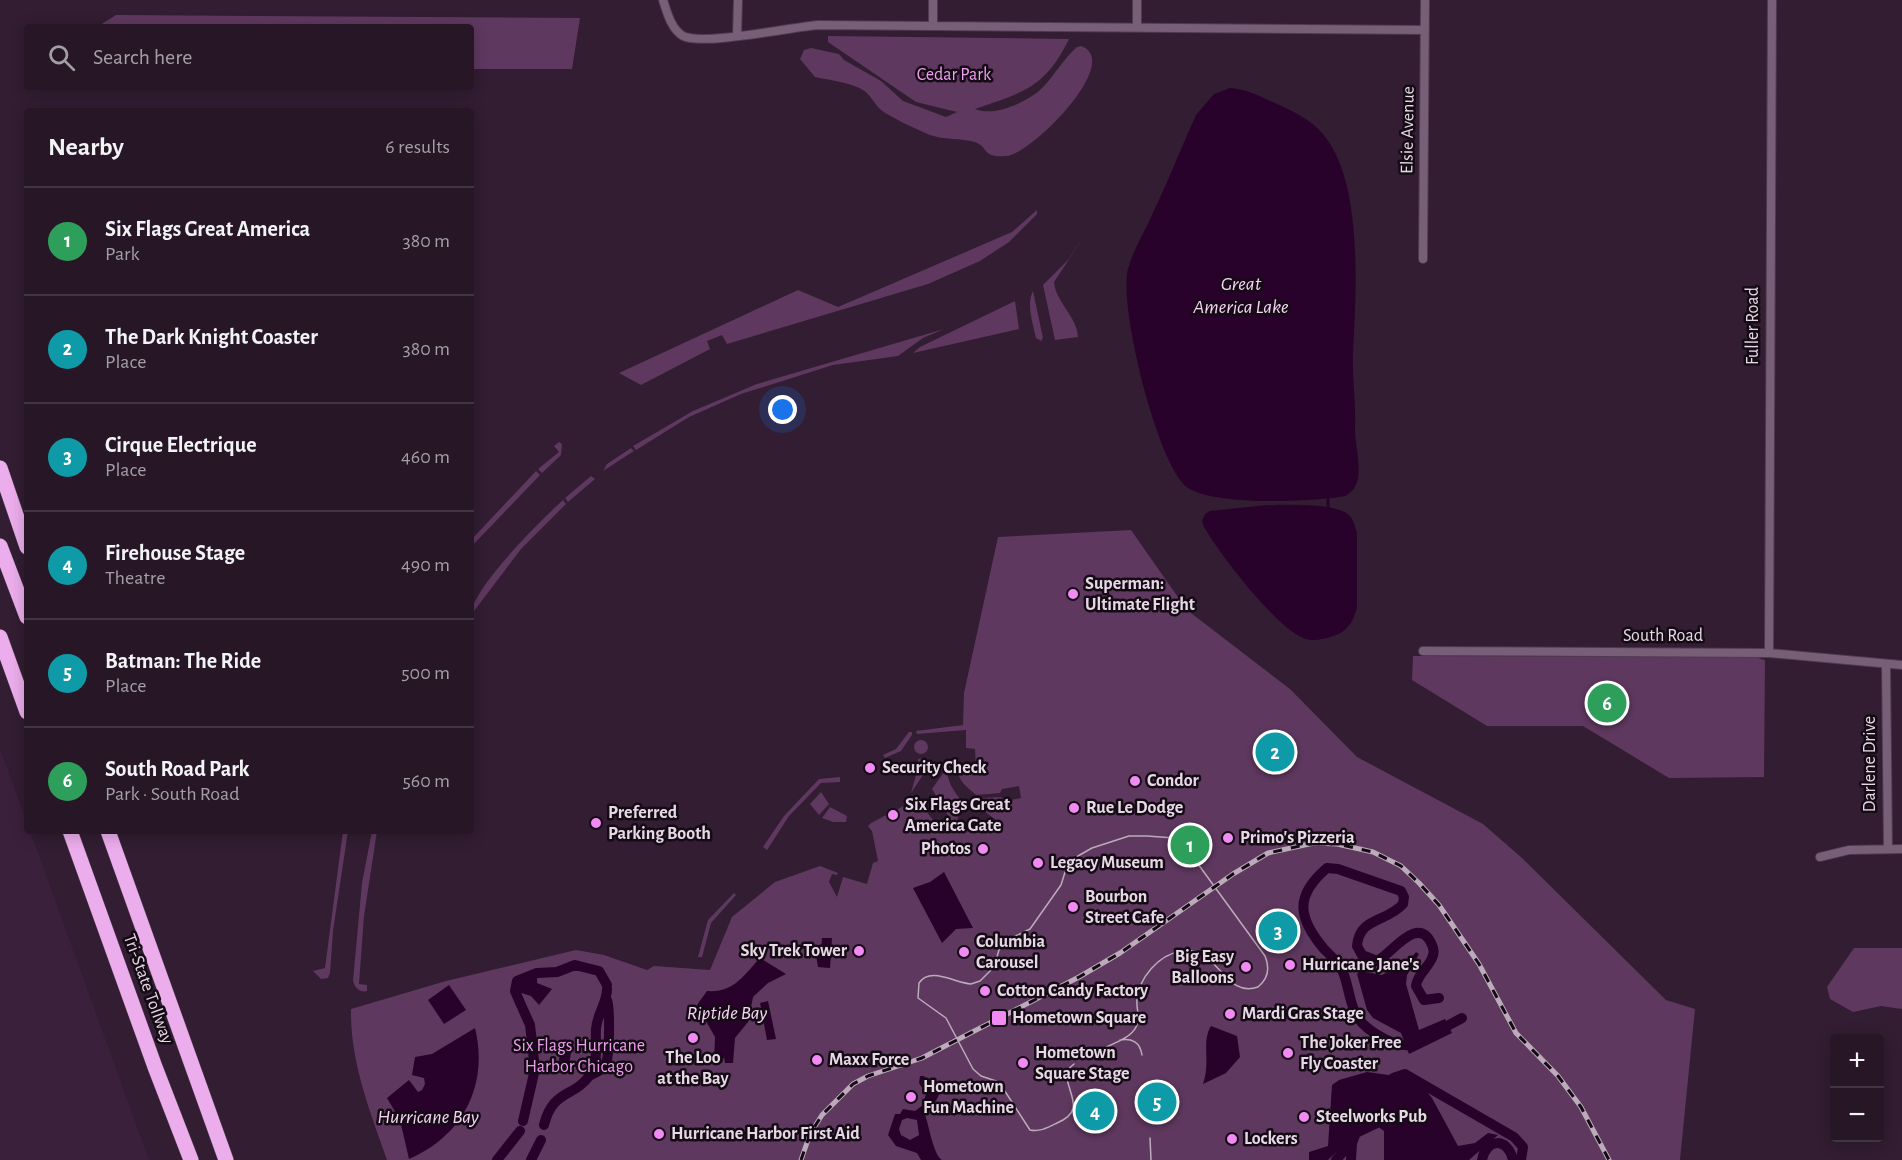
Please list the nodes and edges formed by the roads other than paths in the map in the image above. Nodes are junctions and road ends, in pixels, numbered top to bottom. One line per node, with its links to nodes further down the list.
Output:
1 (663, 0): 10 (street)
2 (738, 0): 10 (street)
3 (933, 0): 7 (street)
4 (1137, 0): 8 (street)
5 (1425, 0): 9 (street, Elsie Avenue)
6 (1772, 0): 18 (street, Fuller Road)
7 (933, 26): 8 (street); 10 (street)
8 (1137, 27): 9 (street)
9 (1425, 30): 11 (street, Elsie Avenue)
10 (737, 36)
11 (1423, 259)
12 (0, 468): 13 (highway)
13 (24, 538)
14 (0, 546): 15 (highway)
15 (24, 608)
16 (0, 637): 21 (highway)
17 (1423, 651): 18 (street, South Road)
18 (1769, 653): 19 (street, South Road)
19 (1886, 664): 20 (street, South Road); 24 (street, Darlene Drive)
20 (1902, 665)
21 (24, 704)
22 (71, 834): 27 (highway, Tri-State Tollway)
23 (109, 834): 28 (highway, Tri-State Tollway)
24 (1888, 849): 25 (street); 26 (street)
25 (1902, 849)
26 (1820, 857)
27 (191, 1160)
28 (226, 1160)

